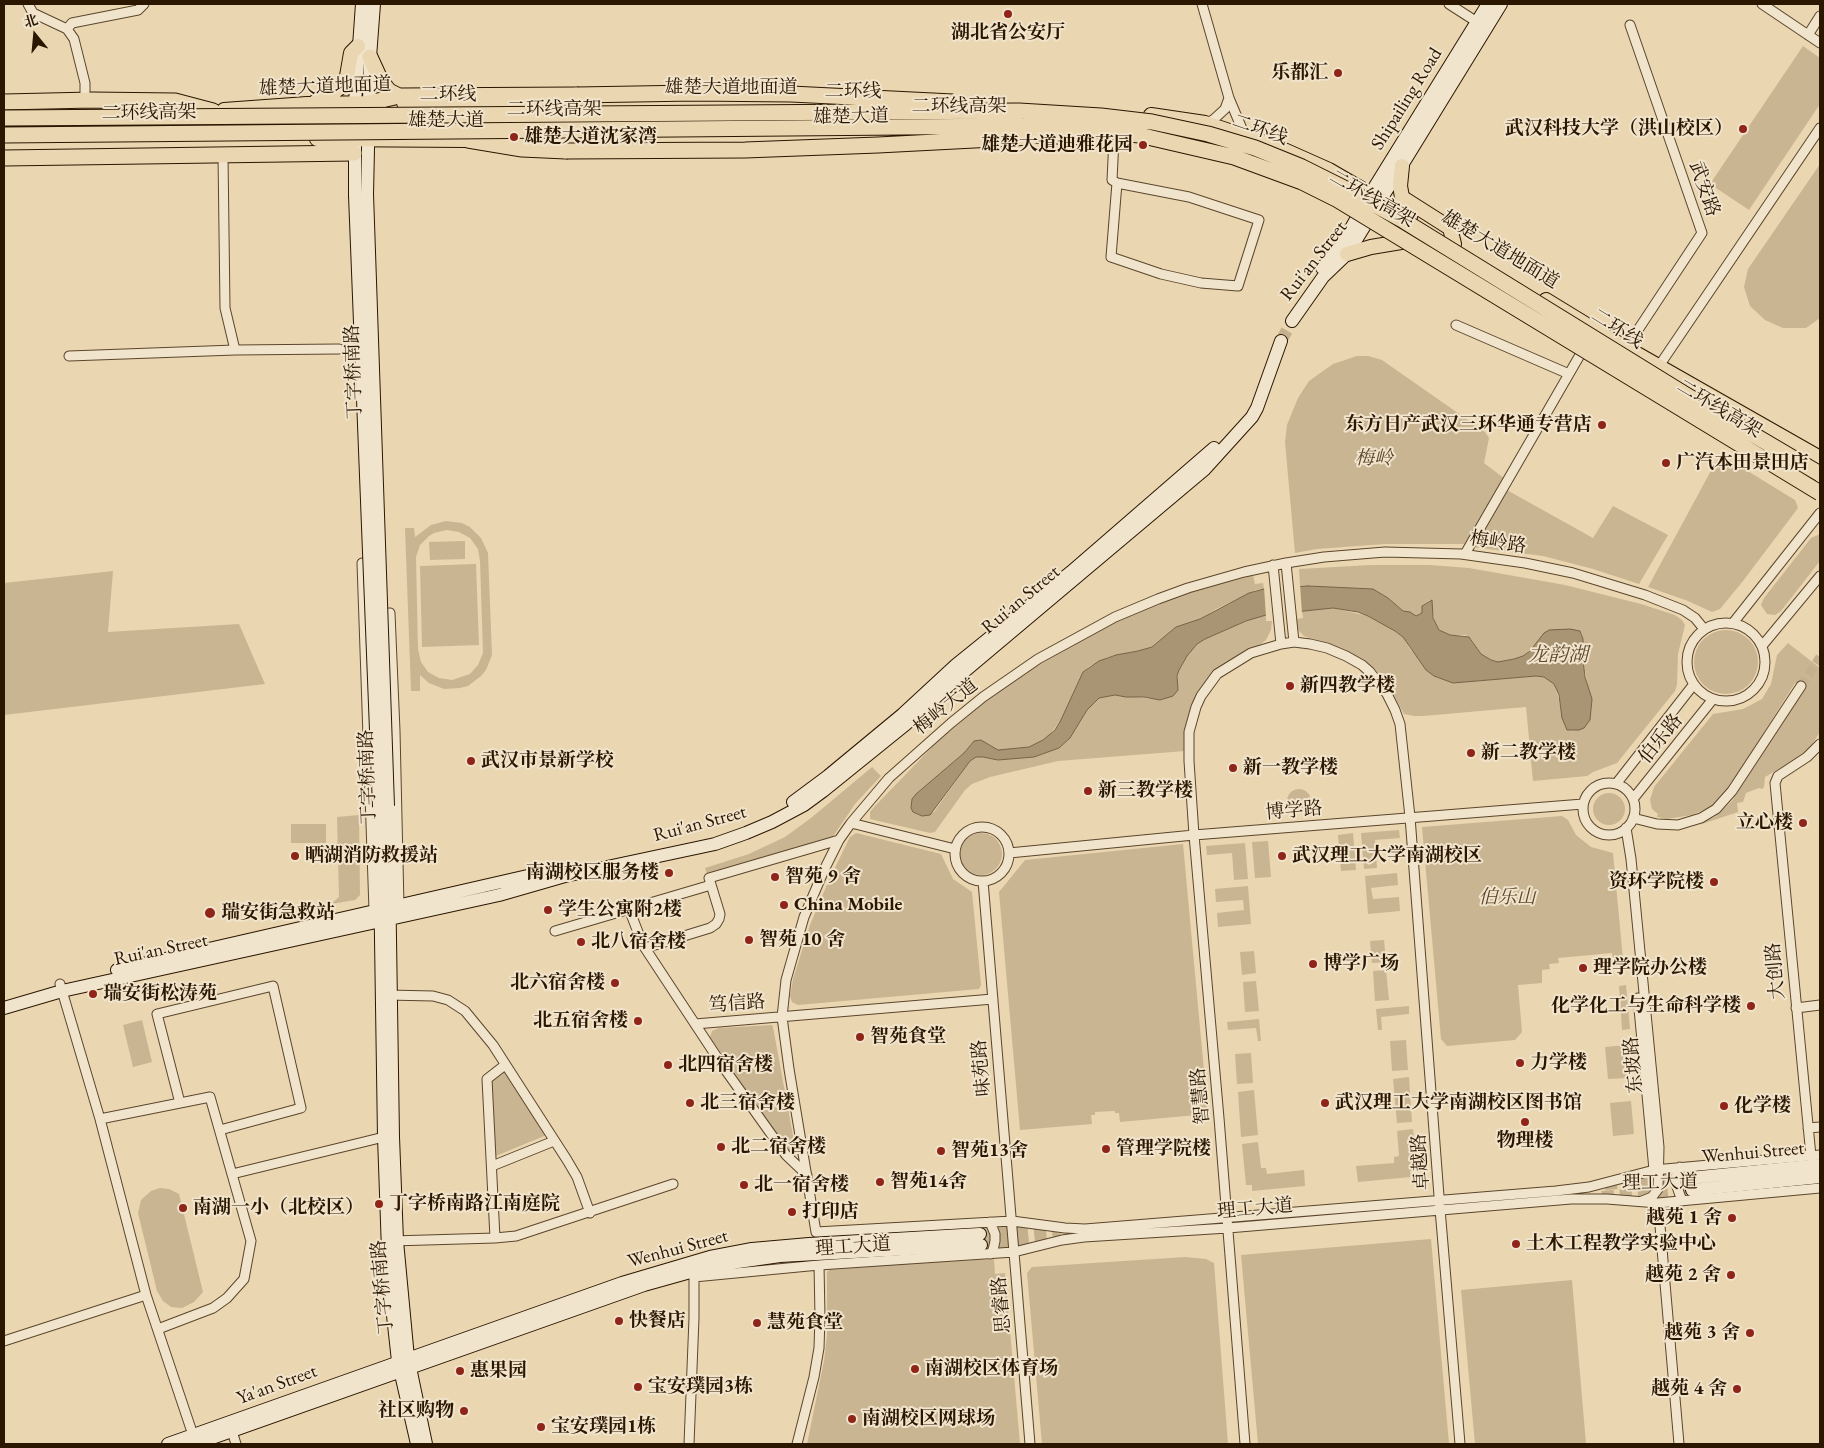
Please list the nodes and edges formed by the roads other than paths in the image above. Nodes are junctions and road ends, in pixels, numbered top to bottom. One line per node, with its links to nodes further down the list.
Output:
1 (28, 4): 13 (street)
2 (144, 4): 13 (street)
3 (362, 4): 16 (main road)
4 (374, 4): 17 (main road)
5 (1202, 4): 19 (street)
6 (1449, 4): 11 (street)
7 (1488, 4): 11 (main road, Shipailing Road)
8 (1501, 4): 38 (main road, Shipailing Road)
9 (1762, 4): 14 (street)
10 (1820, 16): 14 (street)
11 (1476, 22): 41 (main road, Shipailing Road)
12 (1630, 25): 49 (street, 武安路)
13 (67, 29): 20 (street)
14 (1808, 34): 15 (street)
15 (1820, 43)
16 (358, 46): 22 (main road); 23 (main road)
17 (370, 57): 18 (highway); 22 (main road)
18 (400, 96): 22 (highway); 25 (highway, bridge)
19 (1229, 98): 28 (street); 31 (street)
20 (85, 100): 21 (highway); 24 (highway)
21 (4, 102)
22 (362, 103): 23 (main road, 雄楚大道地面道); 28 (main road, 雄楚大道地面道); 35 (main road)
23 (307, 104): 24 (main road, 雄楚大道地面道)
24 (213, 111): 26 (main road, 雄楚大道地面道)
25 (1019, 111): 27 (highway, 二环线, bridge); 56 (highway, 二环线, bridge)
26 (4, 114)
27 (4, 118)
28 (1205, 123): 31 (main road, 雄楚大道地面道)
29 (1820, 128): 53 (street)
30 (4, 135): 42 (highway, 二环线高架, bridge)
31 (1245, 136): 41 (main road, 雄楚大道地面道)
32 (4, 139): 35 (main road, 雄楚大道)
33 (1114, 139): 34 (main road, 雄楚大道); 39 (street); 42 (main road, 雄楚大道)
34 (468, 140): 35 (main road, 雄楚大道); 42 (highway, bridge)
35 (358, 150): 36 (highway); 40 (main road, 丁字桥南路); 40 (main road, 丁字桥南路)
36 (223, 155): 37 (highway); 51 (street)
37 (4, 158)
38 (1402, 166): 41 (main road, Shipailing Road); 44 (main road)
39 (1117, 184): 39 (street)
40 (361, 194): 89 (main road, 丁字桥南路, bridge)
41 (1376, 196): 42 (main road, Shipailing Road); 44 (main road, 雄楚大道地面道)
42 (1368, 220): 43 (main road, 雄楚大道); 45 (main road, Rui'an Street); 45 (main road, Rui'an Street); 58 (highway, 二环线高架, bridge)
43 (1401, 242): 45 (main road); 48 (main road, 雄楚大道)
44 (1454, 244): 49 (main road, 雄楚大道地面道)
45 (1347, 254)
46 (1456, 325): 54 (street)
47 (1279, 341): 89 (main road, Rui'an Street)
48 (1584, 348): 54 (street); 57 (main road, 雄楚大道)
49 (1626, 348): 53 (main road, 雄楚大道地面道)
50 (339, 349): 51 (street)
51 (235, 350): 52 (street)
52 (69, 356)
53 (1659, 366): 55 (main road, 雄楚大道地面道)
54 (1569, 374): 60 (street)
55 (1820, 458)
56 (1820, 474)
57 (1820, 488)
58 (1820, 493)
59 (1820, 513): 66 (street)
60 (1465, 554): 62 (street, 梅岭路); 67 (street, 梅岭路)
61 (362, 563): 65 (street)
62 (1286, 563): 63 (street, 梅岭路); 68 (street)
63 (1273, 566): 69 (street); 80 (street, 梅岭大道)
64 (1820, 576): 70 (street)
65 (364, 615): 89 (street); 89 (street)
66 (1733, 623): 67 (street); 70 (street)
67 (1704, 629): 71 (street)
68 (1294, 642): 69 (street, 卓越路); 78 (street, 卓越路)
69 (1281, 644): 82 (street, 智慧路)
70 (1762, 646): 73 (street)
71 (1694, 684): 73 (street); 75 (street, 伯乐路)
72 (1801, 686): 79 (street)
73 (1713, 698): 76 (street, 伯乐路)
74 (1820, 744): 98 (street, 大创路)
75 (1616, 784): 76 (street); 77 (street)
76 (1633, 799): 79 (street)
77 (1584, 804): 78 (street, 博学路); 81 (street)
78 (1410, 817): 82 (street, 博学路); 121 (street, 卓越路)
79 (1633, 818): 81 (street)
80 (851, 823): 83 (street, 梅岭大道); 84 (street)
81 (1624, 830): 112 (street, 东坡路)
82 (1194, 836): 85 (street, 博学路); 123 (street, 智慧路)
83 (840, 840): 87 (street); 99 (street, 梅岭大道)
84 (955, 849): 85 (street); 86 (street)
85 (1008, 853): 86 (street)
86 (984, 881): 94 (street, 味苑路)
87 (711, 885): 88 (street); 91 (street)
88 (629, 909): 90 (street); 91 (street)
89 (385, 912): 92 (main road, Rui'an Street); 93 (main road, 丁字桥南路)
90 (555, 931)
91 (644, 948): 100 (street)
92 (61, 988): 95 (main road, Rui'an Street); 97 (main road, Rui'an Street); 103 (street)
93 (386, 995): 101 (street); 107 (main road, 丁字桥南路); 129 (main road, 丁字桥南路)
94 (993, 999): 99 (street, 笃信路); 124 (street, 味苑路)
95 (4, 1000)
96 (1820, 1005): 98 (street)
97 (4, 1008)
98 (1796, 1008): 105 (street, 大创路)
99 (782, 1017): 100 (street, 笃信路); 114 (street, 梅岭大道)
100 (695, 1024): 114 (street)
101 (505, 1065): 108 (street); 110 (street)
102 (180, 1103): 103 (street); 106 (street); 106 (street)
103 (100, 1118): 134 (street)
104 (1820, 1127): 105 (street)
105 (1808, 1128): 109 (street, 大创路)
106 (220, 1130): 113 (street)
107 (384, 1137): 113 (street); 129 (main road, 丁字桥南路)
108 (554, 1141): 110 (street); 122 (street)
109 (1817, 1159): 111 (street, 理工大道); 115 (main road, Wenhui Street)
110 (492, 1166): 128 (street)
111 (1680, 1167): 112 (street, 理工大道); 118 (street)
112 (1656, 1169): 119 (street, 东坡路); 121 (street, 理工大道)
113 (232, 1174): 135 (street)
114 (808, 1175): 127 (street, 梅岭大道)
115 (1820, 1177)
116 (673, 1184): 122 (street)
117 (1820, 1188): 118 (street, 理工大道)
118 (1682, 1201): 120 (street, 理工大道)
119 (1642, 1202): 120 (street, 理工大道); 121 (street, 理工大道)
120 (1658, 1203): 149 (street)
121 (1440, 1205): 123 (street, 理工大道); 126 (street, 理工大道); 148 (street, 卓越路)
122 (590, 1213): 128 (street)
123 (1227, 1218): 124 (street, 理工大道); 126 (street, 智慧路)
124 (1012, 1221): 125 (street, 理工大道); 131 (street, 味苑路)
125 (990, 1222): 127 (street, 理工大道); 130 (street)
126 (1228, 1228): 131 (street, 理工大道); 147 (street, 智慧路)
127 (816, 1232)
128 (495, 1238): 129 (street)
129 (392, 1241): 137 (main road, 丁字桥南路)
130 (984, 1244): 131 (street, 理工大道); 132 (street, 理工大道); 133 (main road, Wenhui Street); 137 (main road, Wenhui Street)
131 (1014, 1252): 146 (street, 思睿路)
132 (820, 1265): 133 (street, 理工大道); 145 (street)
133 (694, 1274): 137 (main road, Wenhui Street); 144 (street)
134 (146, 1295): 135 (street); 136 (street)
135 (158, 1330): 139 (street)
136 (4, 1341)
137 (404, 1365): 138 (main road, Ya'an Street); 142 (main road, 丁字桥南路); 143 (main road, 丁字桥南路)
138 (231, 1426): 139 (main road, Ya'an Street); 141 (street)
139 (194, 1440): 140 (main road, Ya'an Street)
140 (168, 1444)
141 (236, 1444)
142 (417, 1444)
143 (426, 1444)
144 (689, 1444)
145 (797, 1444)
146 (1030, 1444)
147 (1245, 1444)
148 (1460, 1444)
149 (1679, 1444)

